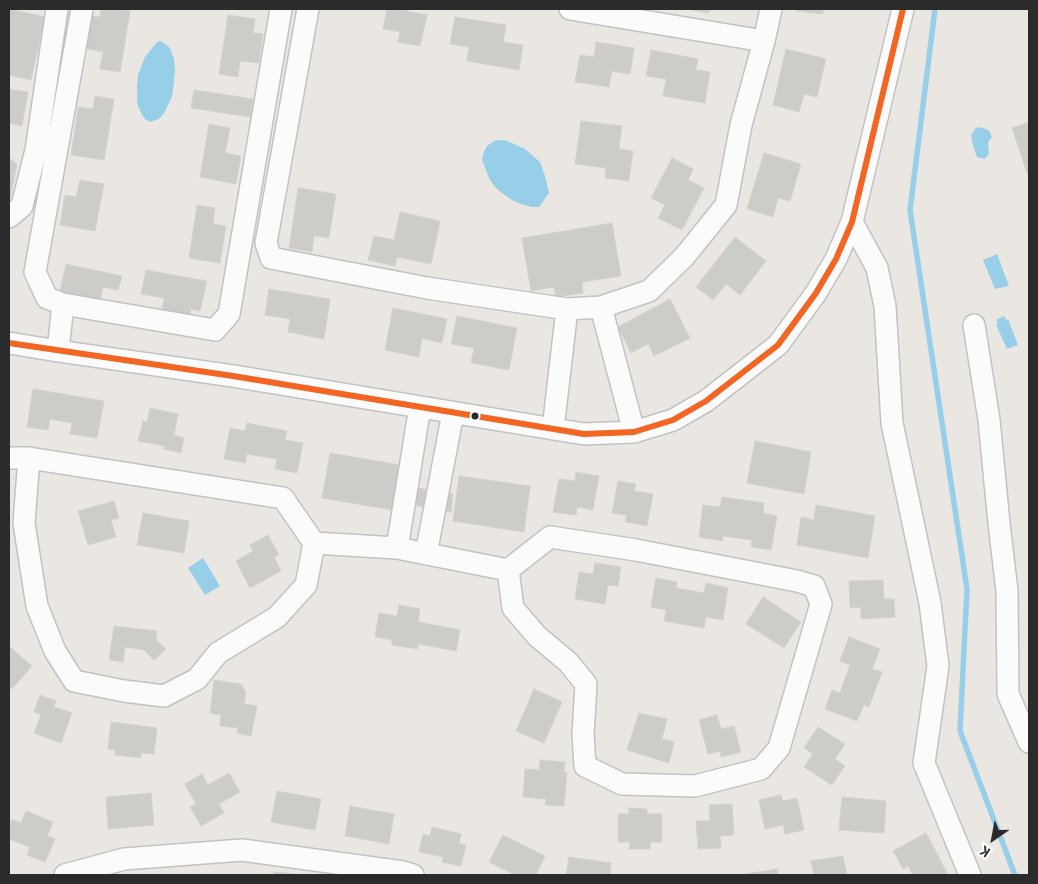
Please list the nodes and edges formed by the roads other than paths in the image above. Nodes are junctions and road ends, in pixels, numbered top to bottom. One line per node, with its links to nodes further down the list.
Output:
1 (57, 9): 9 (street)
2 (82, 9): 11 (street)
3 (282, 9): 11 (street)
4 (308, 9): 13 (street)
5 (570, 9): 8 (street)
6 (771, 9): 8 (street)
7 (902, 9): 10 (street)
8 (764, 41): 12 (street)
9 (9, 217)
10 (852, 222): 20 (street); 29 (street)
11 (63, 304): 16 (street)
12 (601, 307): 13 (street); 20 (street)
13 (567, 309): 19 (street)
14 (974, 325): 26 (street)
15 (9, 343): 16 (street)
16 (58, 351): 17 (street)
17 (420, 407): 18 (street); 23 (street)
18 (454, 413): 19 (street); 24 (street)
19 (553, 429): 20 (street)
20 (634, 432)
21 (19, 458): 22 (street); 22 (street)
22 (314, 542): 23 (street)
23 (397, 548): 24 (street)
24 (426, 554): 25 (street)
25 (508, 570): 25 (street)
26 (1029, 742)
27 (65, 875): 28 (street)
28 (413, 875)
29 (970, 875)

